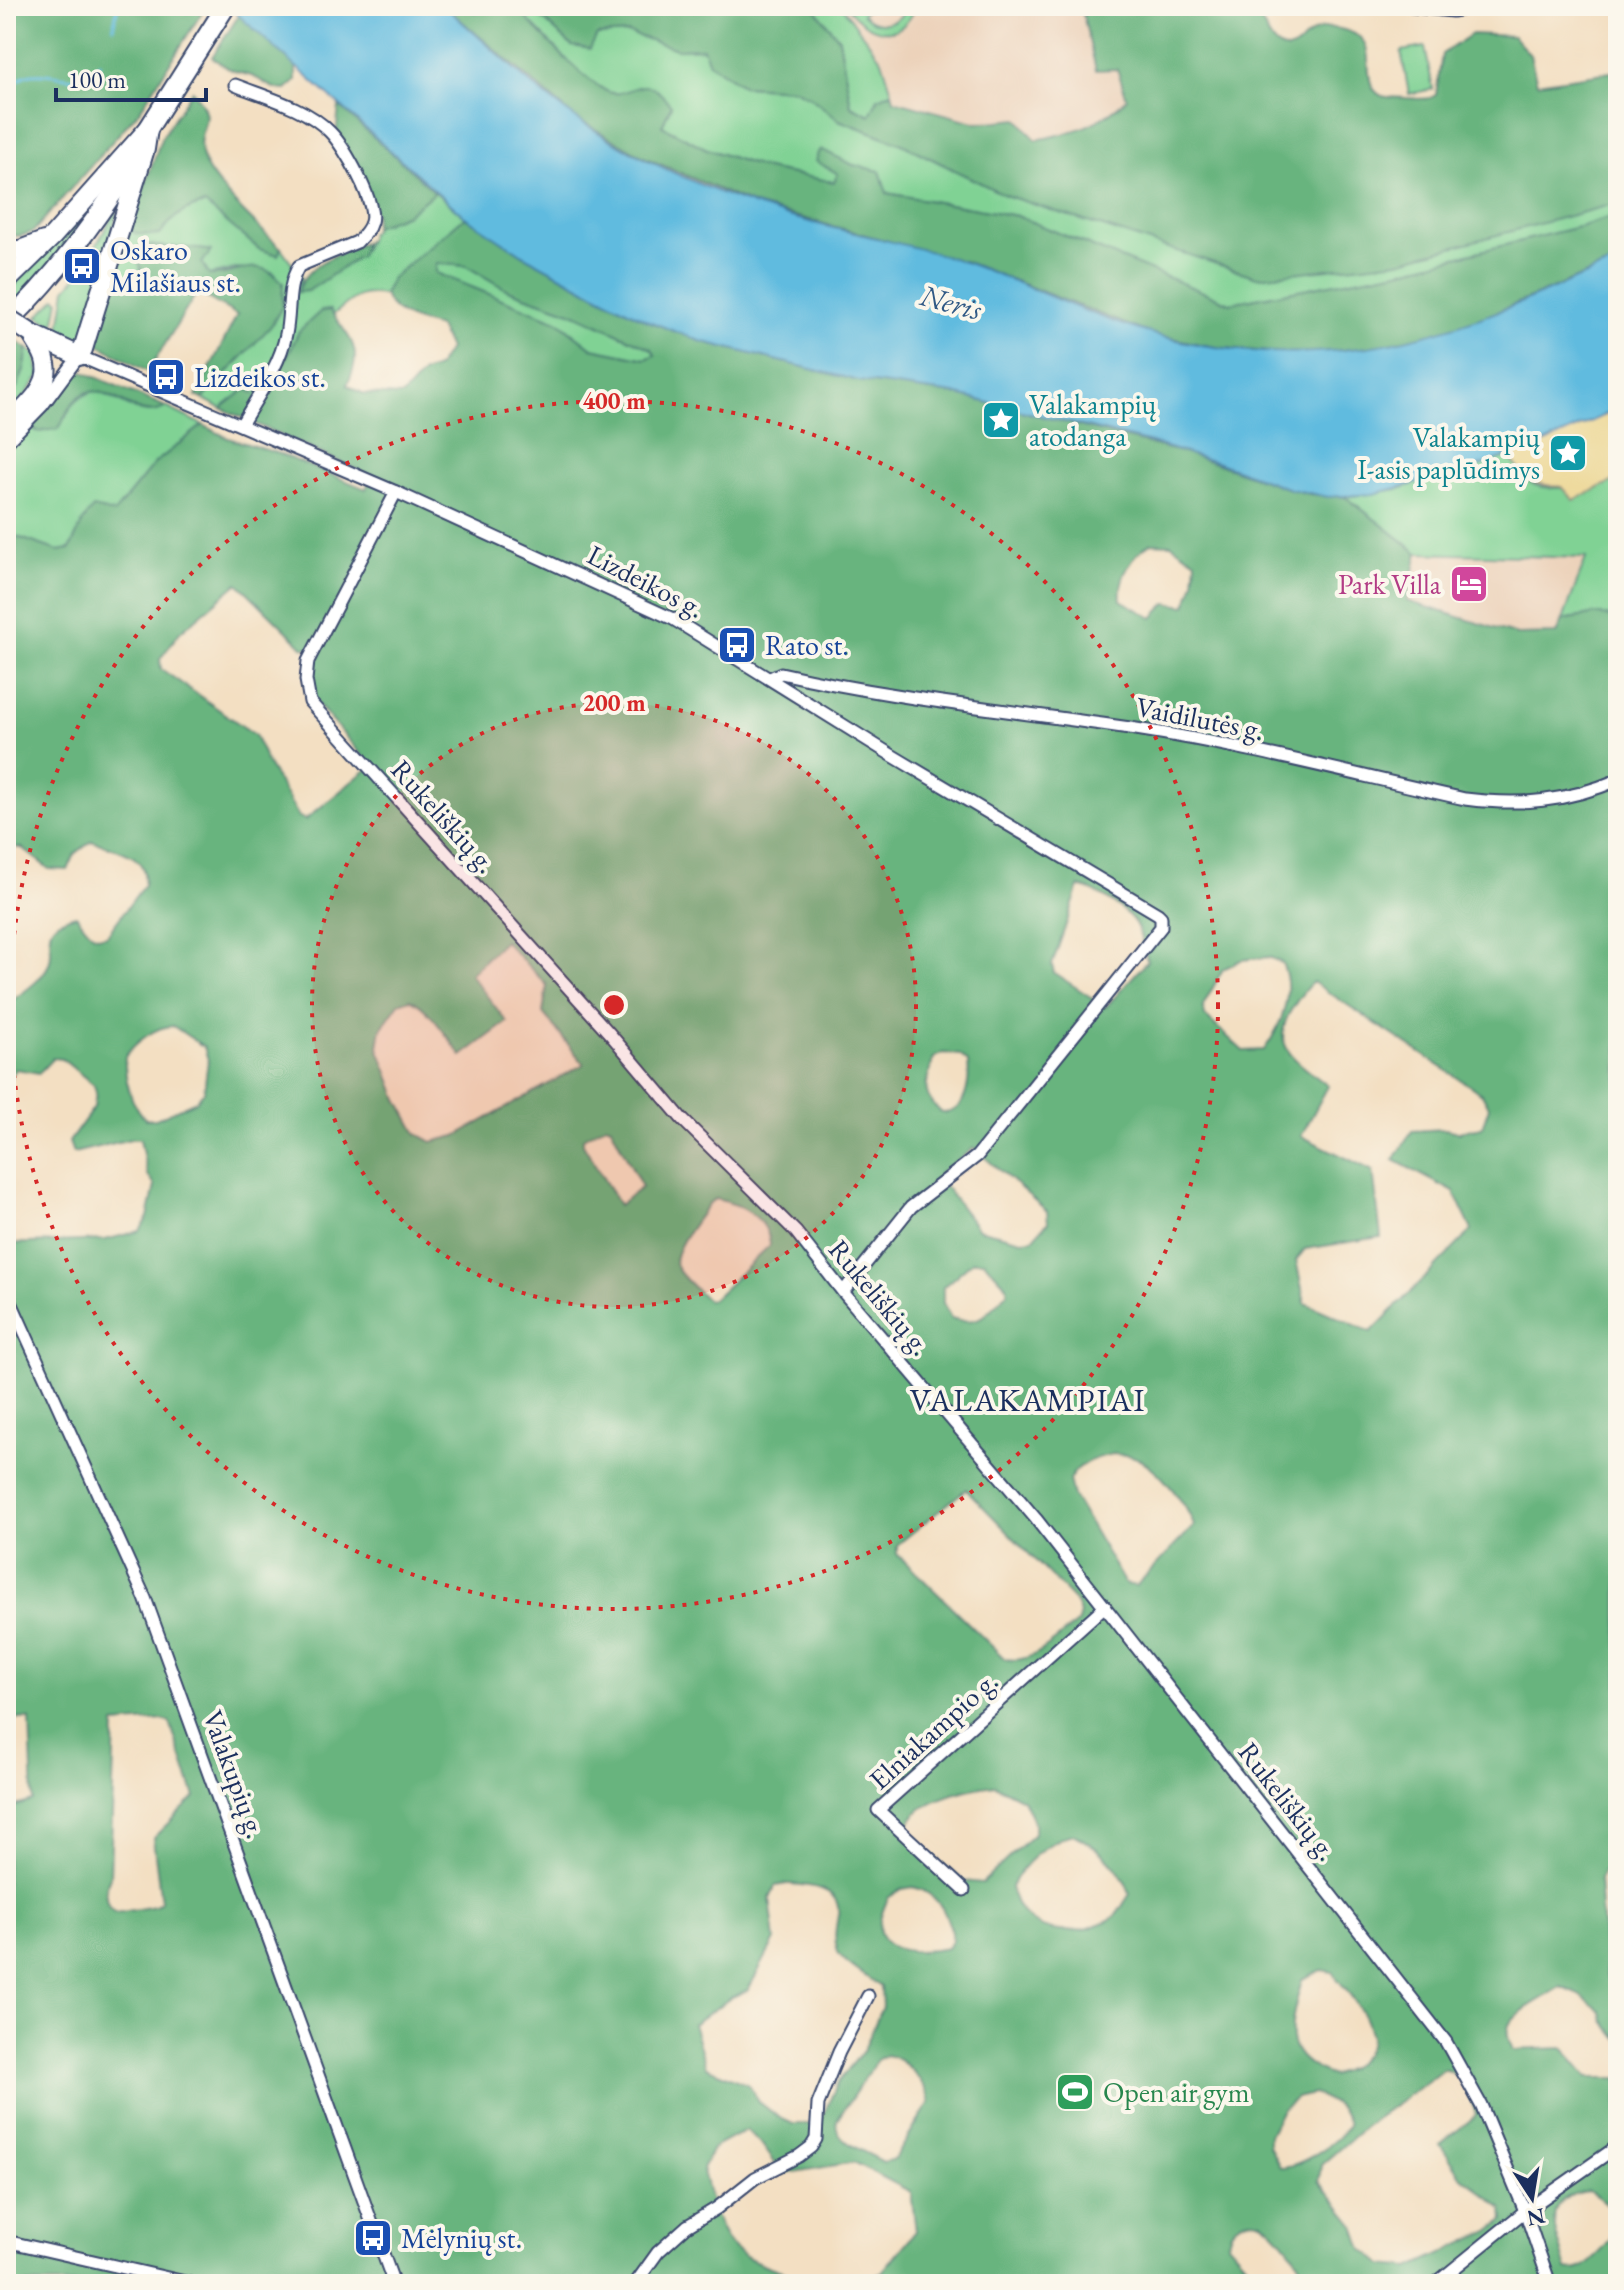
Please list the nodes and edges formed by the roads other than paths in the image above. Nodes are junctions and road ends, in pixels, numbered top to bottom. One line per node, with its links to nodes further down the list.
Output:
1 (226, 6): 5 (main road)
2 (1405, 6): 3 (street)
3 (1485, 6)
4 (235, 85): 13 (street)
5 (148, 129): 6 (main road); 10 (main road); 12 (main road)
6 (53, 236): 7 (main road); 8 (main road)
7 (6, 250)
8 (6, 282)
9 (6, 317): 11 (main road, bridge)
10 (6, 324)
11 (32, 334): 12 (main road); 14 (main road)
12 (79, 356): 13 (street, Lizdeikos g.); 14 (street)
13 (241, 425): 15 (street, Lizdeikos g.)
14 (6, 437)
15 (396, 492): 16 (street, Lizdeikos g.); 19 (street, Rukeliškių g.)
16 (770, 678): 17 (street, Vaidilutės g.); 19 (street, Lizdeikos g.)
17 (1618, 780)
18 (6, 1291): 27 (street, Valakupių g.)
19 (843, 1292): 20 (street, Rukeliškių g.)
20 (1105, 1606): 21 (street, Elniakampio g.); 24 (street, Rukeliškių g.)
21 (964, 1890)
22 (868, 1996): 28 (street)
23 (1618, 2146): 24 (street)
24 (1525, 2211): 29 (street); 30 (street, Rukeliškių g.)
25 (6, 2241): 26 (street)
26 (194, 2284)
27 (394, 2284)
28 (635, 2284)
29 (1435, 2284)
30 (1550, 2284)

